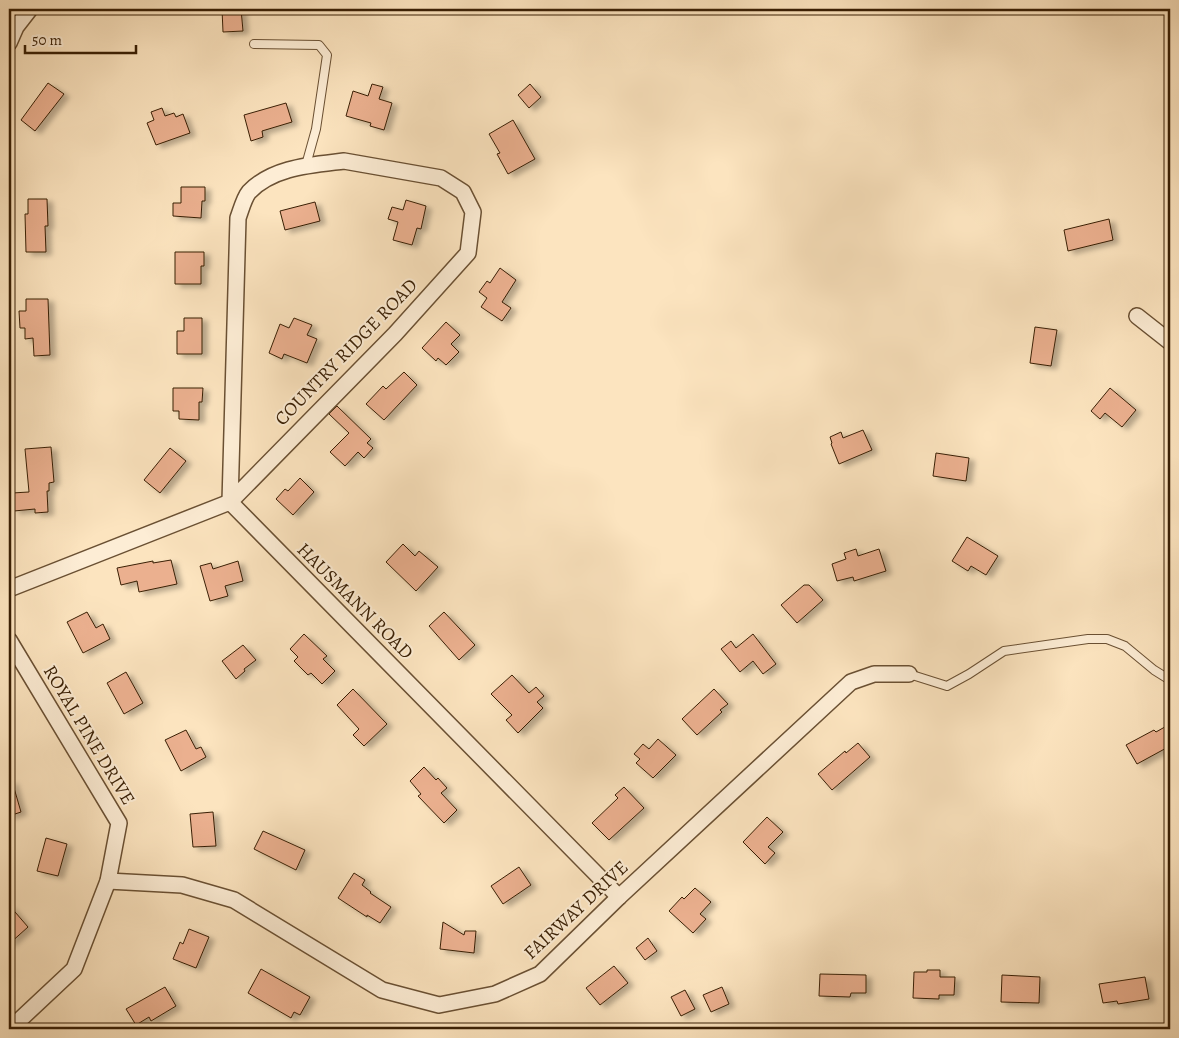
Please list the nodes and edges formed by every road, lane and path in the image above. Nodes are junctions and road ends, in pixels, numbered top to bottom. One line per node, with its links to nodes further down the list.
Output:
1 (30, 9): 2 (street)
2 (9, 43)
3 (254, 44): 4 (lane)
4 (306, 166): 7 (street, COUNTRY RIDGE ROAD); 7 (street, COUNTRY RIDGE ROAD)
5 (1137, 316): 6 (street)
6 (1170, 342)
7 (230, 502): 8 (street); 13 (street, HAUSMANN ROAD)
8 (9, 589)
9 (9, 640): 12 (street, ROYAL PINE DRIVE)
10 (909, 674): 11 (lane); 13 (street, FAIRWAY DRIVE)
11 (1170, 680)
12 (108, 881): 13 (street, FAIRWAY DRIVE); 14 (street, ROYAL PINE DRIVE)
13 (619, 897)
14 (10, 1029)

